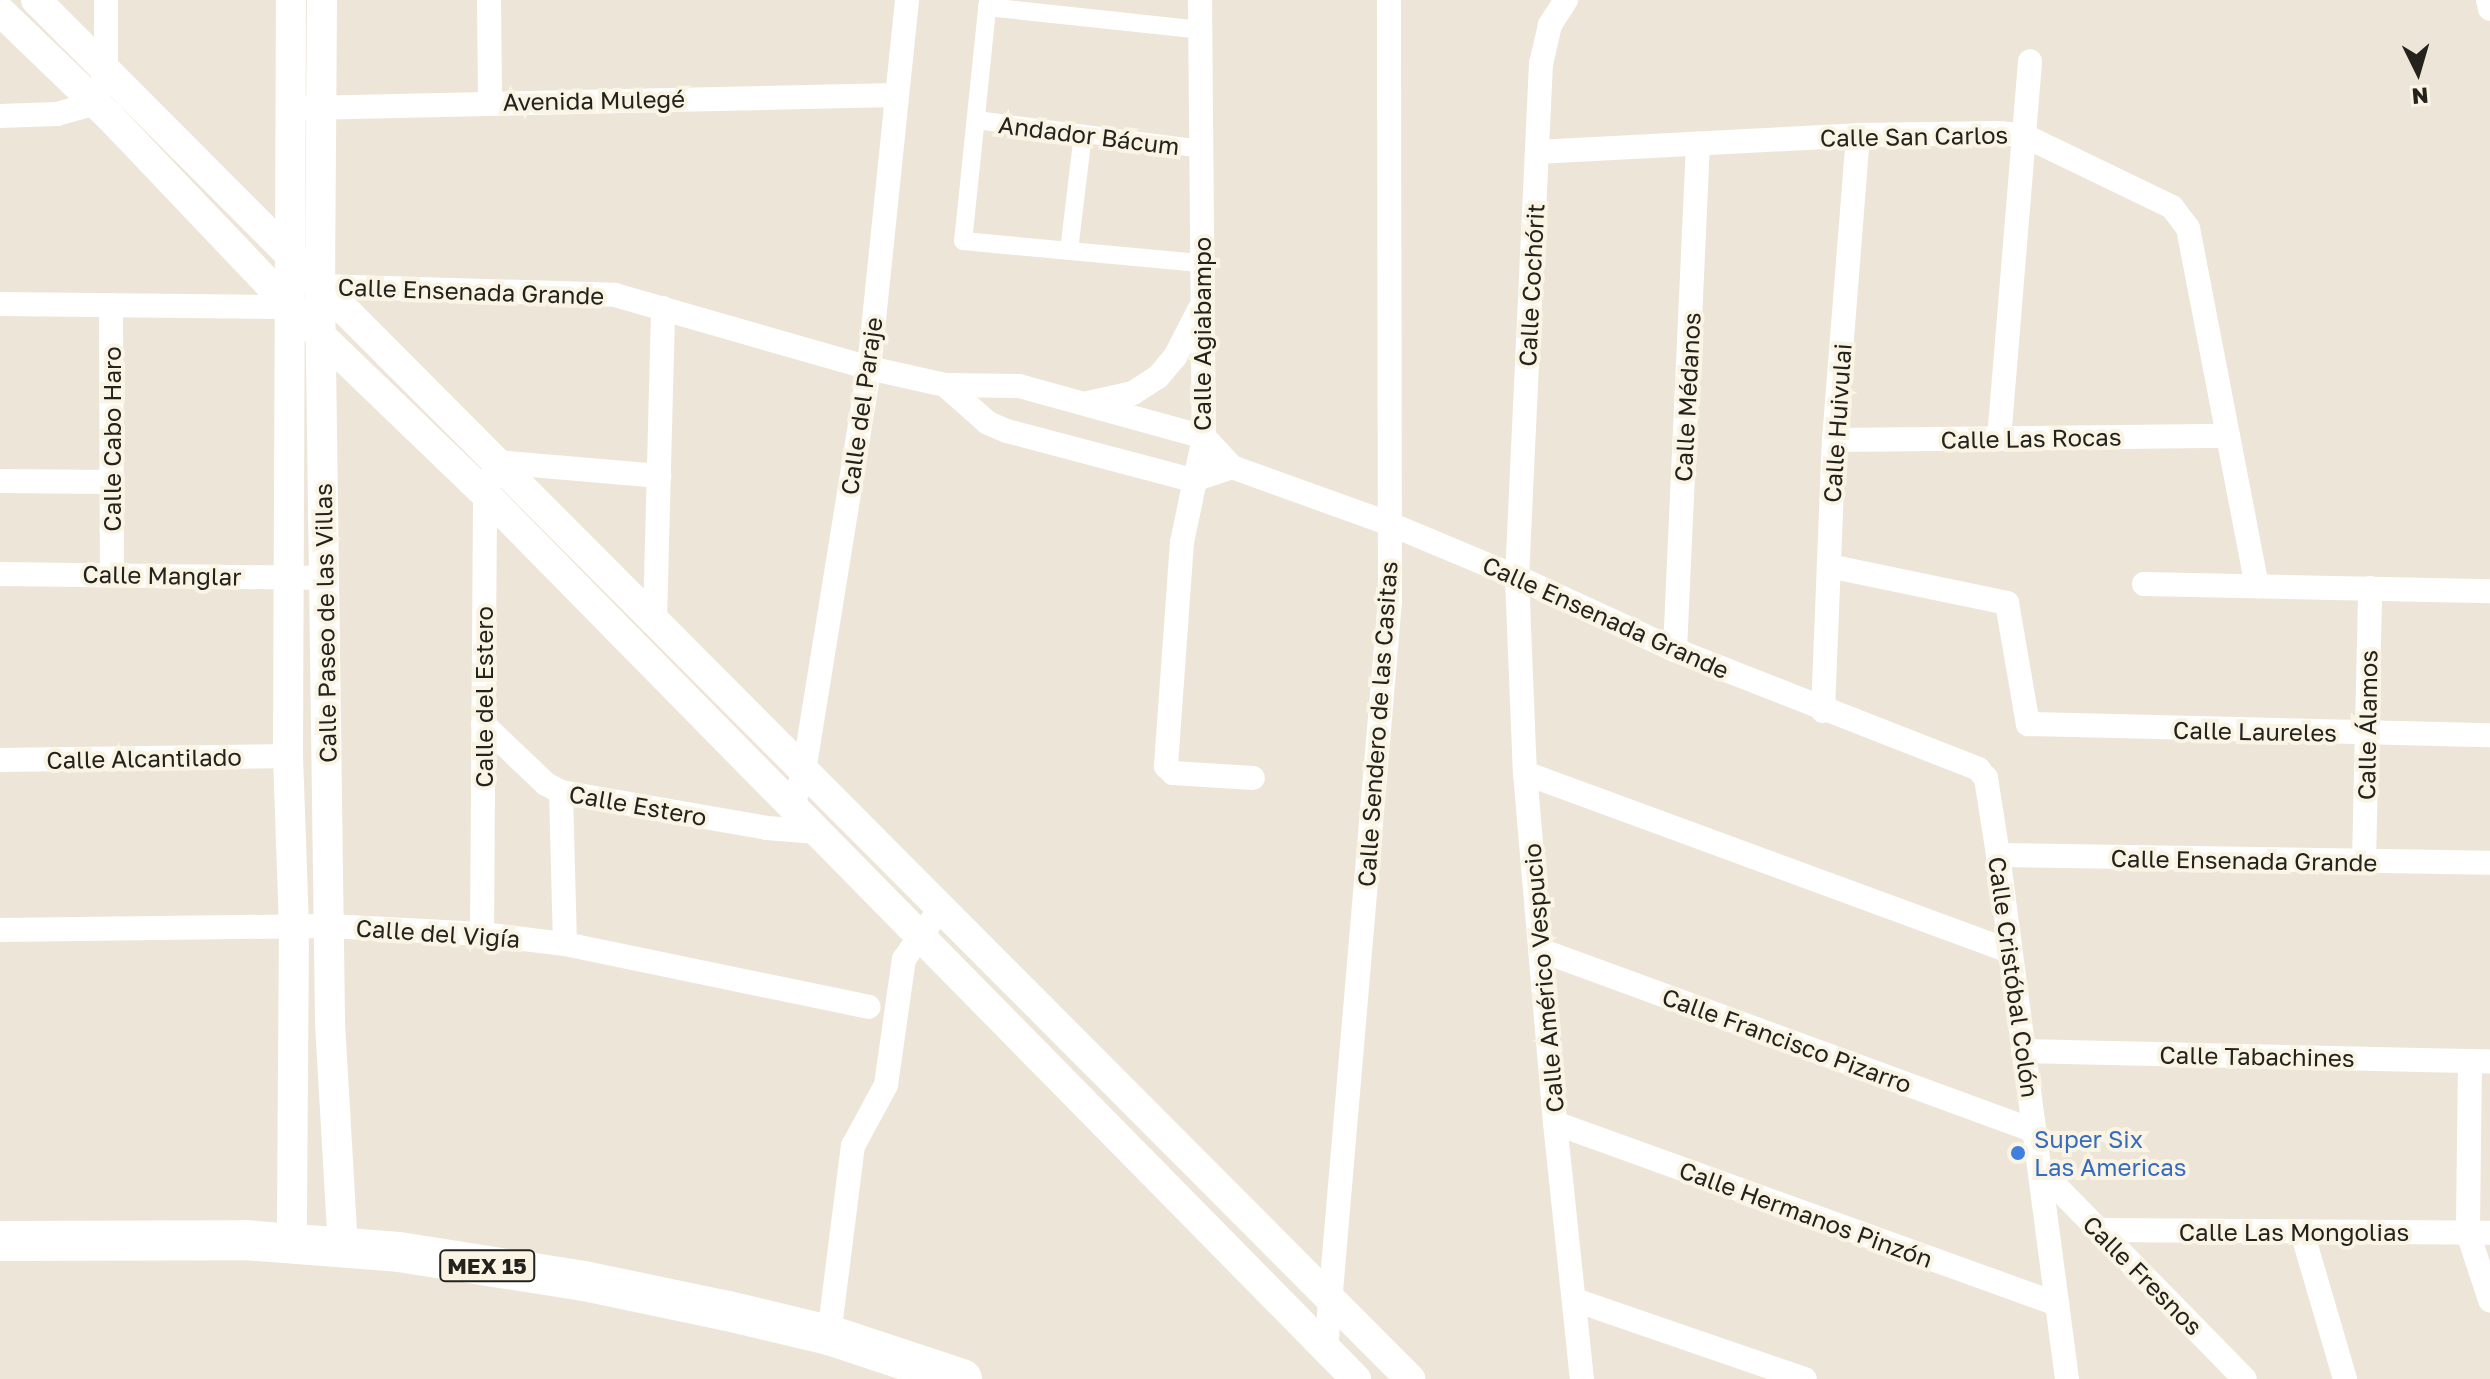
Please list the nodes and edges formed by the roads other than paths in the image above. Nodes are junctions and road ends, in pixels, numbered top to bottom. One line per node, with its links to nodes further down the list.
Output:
1 (36, 0): 17 (street)
2 (106, 0): 17 (street)
3 (291, 0): 21 (street, Calle Paseo de las Villas)
4 (322, 0): 21 (street, Calle Paseo de las Villas)
5 (489, 0): 19 (street)
6 (907, 0): 18 (street, Calle del Paraje)
7 (1200, 0): 15 (street, Calle Agiabampo)
8 (1389, 0): 54 (street, Calle Sendero de las Casitas)
9 (1566, 0): 29 (street, Calle Cochórit)
10 (2488, 0): 13 (street)
11 (988, 3): 12 (street); 23 (street)
12 (1098, 9): 15 (street)
13 (2490, 9)
14 (0, 11): 20 (street)
15 (1201, 30): 28 (street, Calle Agiabampo)
16 (2030, 61): 26 (street)
17 (106, 70): 20 (street); 31 (street)
18 (896, 95): 19 (street, Avenida Mulegé); 40 (street, Calle del Paraje)
19 (490, 102): 21 (street, Avenida Mulegé)
20 (96, 103): 22 (street); 37 (street)
21 (307, 108): 31 (street, Calle Paseo de las Villas); 33 (street, Calle Paseo de las Villas)
22 (0, 116)
23 (976, 120): 24 (street, Andador Bácum); 30 (street)
24 (1083, 134): 28 (street, Andador Bácum); 30 (street)
25 (1858, 135): 26 (street, Calle San Carlos); 27 (street, Calle San Carlos); 46 (street, Calle Huivulai)
26 (2023, 135): 43 (street, Calle San Carlos); 45 (street)
27 (1698, 144): 29 (street, Calle San Carlos); 66 (street, Calle Médanos)
28 (1201, 149): 32 (street, Calle Agiabampo)
29 (1537, 152): 59 (street, Calle Cochórit)
30 (1069, 251): 32 (street)
31 (290, 258): 33 (street); 37 (street, Calle Paseo de las Villas)
32 (1202, 263): 35 (street, Calle Agiabampo)
33 (320, 286): 38 (street, Calle Ensenada Grande); 39 (street, Calle Paseo de las Villas); 47 (street)
34 (0, 304): 36 (street)
35 (1202, 304): 42 (street); 44 (street, Calle Agiabampo)
36 (111, 305): 37 (street); 52 (street, Calle Cabo Haro)
37 (291, 307): 39 (street); 58 (street, Calle Paseo de las Villas)
38 (663, 308): 40 (street, Calle Ensenada Grande); 49 (street)
39 (322, 336): 53 (street); 60 (street, Calle Paseo de las Villas)
40 (869, 368): 41 (street, Calle Ensenada Grande); 74 (street, Calle del Paraje)
41 (945, 385): 42 (street, Calle Ensenada Grande); 50 (street, Calle Ensenada Grande)
42 (1083, 404): 44 (street, Calle Ensenada Grande)
43 (2228, 436): 45 (street, Calle Las Rocas); 62 (street, Calle San Carlos)
44 (1204, 437): 48 (street, Calle Ensenada Grande); 50 (street, Calle Agiabampo)
45 (1999, 439): 46 (street, Calle Las Rocas)
46 (1834, 440): 55 (street, Calle Huivulai)
47 (497, 462): 49 (street); 53 (street, Calle del Estero); 65 (street)
48 (1232, 467): 50 (street); 54 (street, Calle Ensenada Grande)
49 (659, 476): 65 (street)
50 (1193, 480): 76 (street, Calle Agiabampo)
51 (0, 481): 52 (street)
52 (111, 482): 56 (street, Calle Cabo Haro)
53 (485, 494): 68 (street, Calle del Estero); 78 (street)
54 (1390, 524): 59 (street, Calle Ensenada Grande); 104 (street, Calle Sendero de las Casitas)
55 (1829, 566): 67 (street, Calle Huivulai); 69 (street, Calle Laureles)
56 (112, 573): 57 (street, Calle Manglar); 58 (street, Calle Manglar)
57 (0, 574)
58 (289, 577): 60 (street, Calle Manglar); 71 (street, Calle Paseo de las Villas)
59 (1517, 577): 66 (street, Calle Ensenada Grande); 75 (street, Calle Américo Vespucio)
60 (325, 578): 85 (street, Calle Paseo de las Villas)
61 (2144, 584): 62 (street)
62 (2257, 586): 63 (street)
63 (2370, 588): 64 (street); 69 (street, Calle Álamos)
64 (2490, 591)
65 (655, 619): 74 (street)
66 (1675, 650): 67 (street, Calle Ensenada Grande)
67 (1823, 711): 73 (street, Calle Ensenada Grande)
68 (483, 724): 77 (street, Calle Estero); 87 (street, Calle del Estero)
69 (2366, 733): 70 (street, Calle Laureles); 81 (street, Calle Álamos)
70 (2490, 735)
71 (288, 756): 72 (street, Calle Alcantilado); 84 (street, Calle Paseo de las Villas)
72 (0, 760)
73 (1978, 769): 80 (street, Calle Cristóbal Colón)
74 (804, 771): 78 (street, Calle del Paraje); 83 (street)
75 (1525, 773): 90 (street, Calle Américo Vespucio); 91 (street)
76 (1253, 778)
77 (561, 792): 79 (street, Calle Estero); 89 (street)
78 (792, 808): 79 (street)
79 (818, 832): 88 (street)
80 (1998, 855): 81 (street, Calle Ensenada Grande); 91 (street, Calle Cristóbal Colón)
81 (2364, 862): 82 (street, Calle Ensenada Grande)
82 (2490, 863)
83 (940, 909): 88 (street); 104 (street)
84 (294, 926): 85 (street, Calle del Vigía); 86 (street, Calle del Vigía); 102 (street, Calle Paseo de las Villas)
85 (329, 926): 87 (street, Calle del Vigía); 103 (street, Calle Paseo de las Villas)
86 (0, 930)
87 (482, 934): 89 (street, Calle del Vigía)
88 (918, 937): 108 (street); 109 (street)
89 (565, 944): 92 (street, Calle del Vigía)
90 (1540, 950): 95 (street, Calle Américo Vespucio); 96 (street, Calle Francisco Pizarro)
91 (2009, 951): 93 (street, Calle Cristóbal Colón)
92 (869, 1007)
93 (2023, 1051): 94 (street, Calle Tabachines); 96 (street, Calle Cristóbal Colón)
94 (2480, 1061): 100 (street)
95 (1555, 1123): 105 (street, Calle Américo Vespucio); 107 (street, Calle Hermanos Pinzón)
96 (2035, 1131): 97 (street, Calle Cristóbal Colón)
97 (2041, 1171): 98 (street, Calle Fresnos); 107 (street, Calle Cristóbal Colón)
98 (2098, 1230): 99 (street, Calle Las Mongolias); 116 (street, Calle Fresnos)
99 (2302, 1232): 100 (street, Calle Las Mongolias); 117 (street)
100 (2479, 1233): 106 (street)
101 (0, 1241): 102 (main road, MEX 15)
102 (292, 1242): 103 (main road, MEX 15)
103 (343, 1246): 108 (main road, MEX 15)
104 (1329, 1295): 109 (street, Calle Sendero de las Casitas); 112 (street)
105 (1575, 1300): 113 (street, Calle Américo Vespucio); 114 (street)
106 (2490, 1300)
107 (2057, 1304): 115 (street, Calle Cristóbal Colón)
108 (829, 1335): 110 (main road, MEX 15)
109 (1326, 1350): 111 (street)
110 (962, 1379)
111 (1356, 1379)
112 (1410, 1379)
113 (1582, 1379)
114 (1805, 1379)
115 (2067, 1379)
116 (2245, 1379)
117 (2345, 1379)

